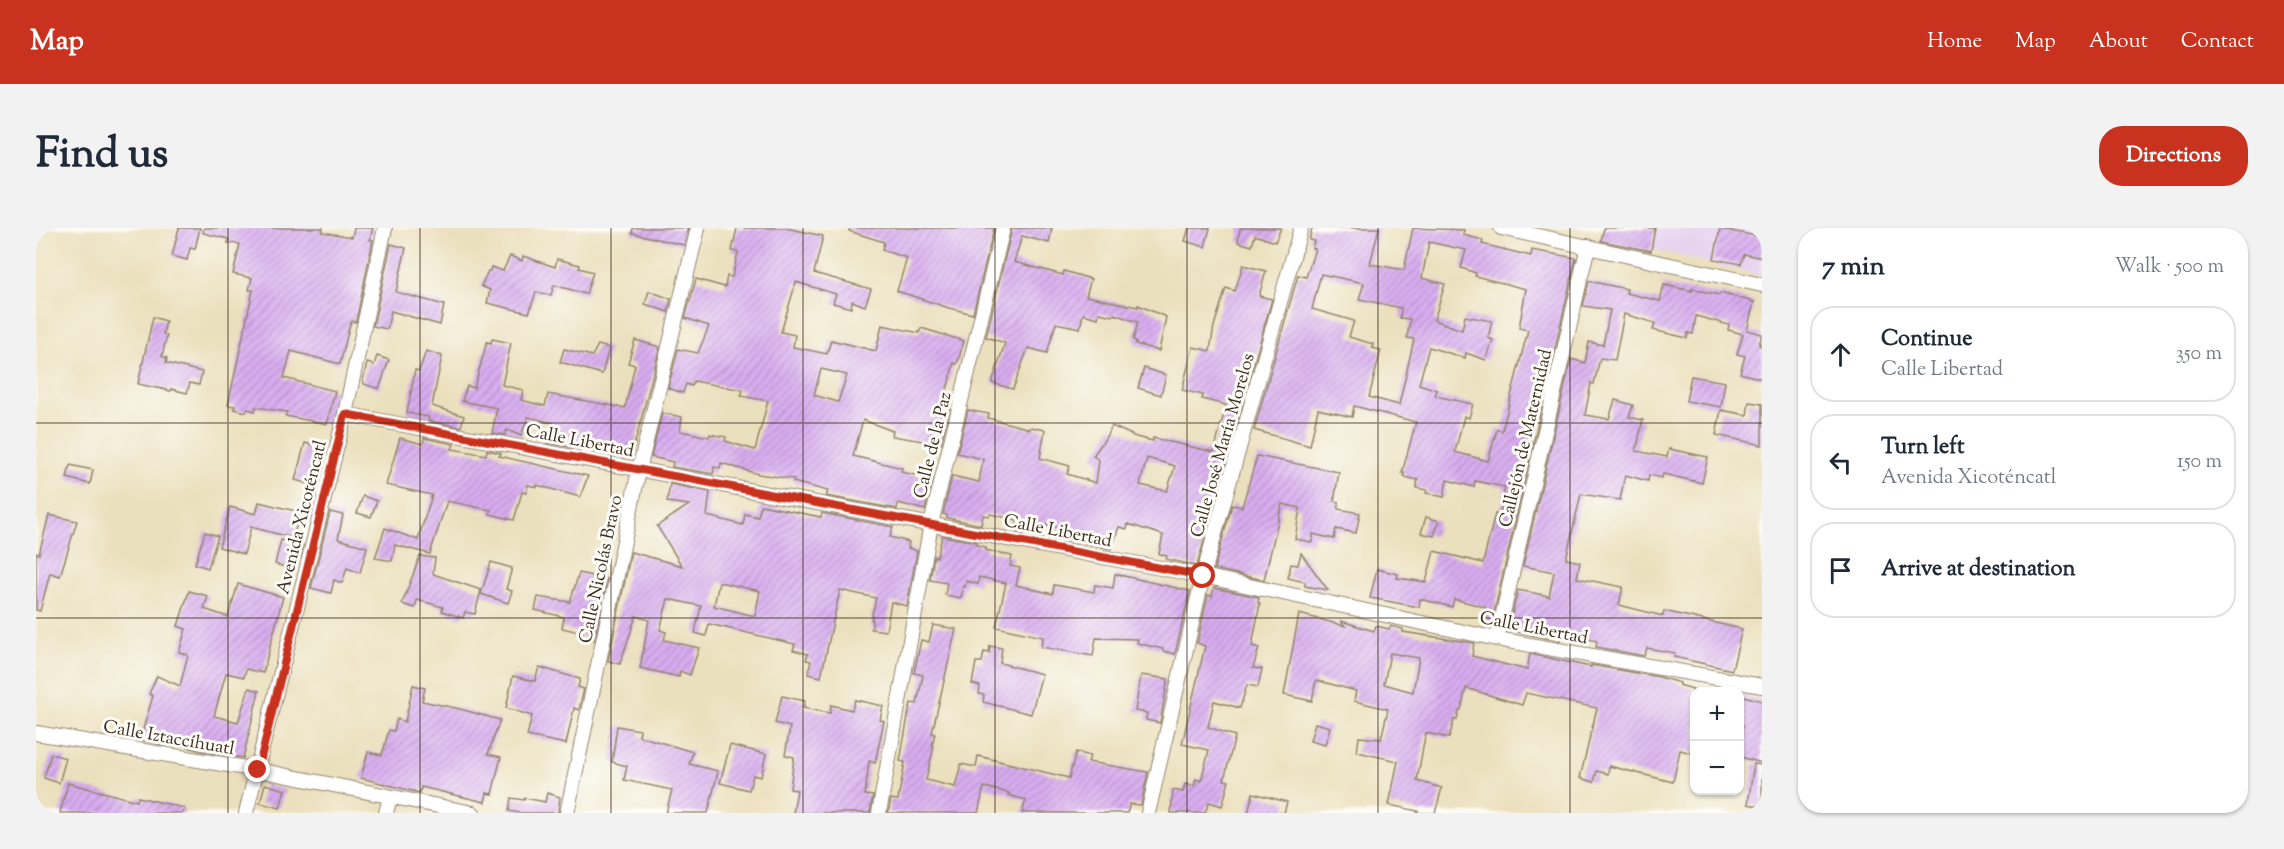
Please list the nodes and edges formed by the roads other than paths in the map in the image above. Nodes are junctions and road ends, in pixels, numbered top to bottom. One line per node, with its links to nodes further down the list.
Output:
1 (386, 228): 8 (street, Avenida Xicoténcatl)
2 (698, 228): 9 (street, Calle Nicolás Bravo)
3 (1003, 228): 10 (street, Calle de la Paz)
4 (1301, 228): 11 (street, Calle José María Morelos)
5 (1501, 228): 6 (street)
6 (1588, 246): 7 (street); 12 (street, Callejón de Maternidad)
7 (1762, 285)
8 (345, 414): 9 (street, Calle Libertad); 15 (street, Avenida Xicoténcatl)
9 (639, 470): 10 (street, Calle Libertad); 20 (street, Calle Nicolás Bravo)
10 (932, 524): 11 (street, Calle Libertad); 21 (street, Calle de la Paz)
11 (1203, 576): 12 (street, Calle Libertad); 22 (street, Calle José María Morelos)
12 (1497, 639): 13 (street, Calle Libertad)
13 (1762, 686)
14 (36, 733): 15 (street, Calle Iztaccíhuatl)
15 (258, 770): 16 (street, Calle Iztaccíhuatl); 17 (street, Avenida Xicoténcatl)
16 (390, 797): 18 (street); 19 (street, Calle Iztaccíhuatl)
17 (246, 813)
18 (386, 813)
19 (473, 813)
20 (567, 813)
21 (879, 813)
22 (1148, 813)

